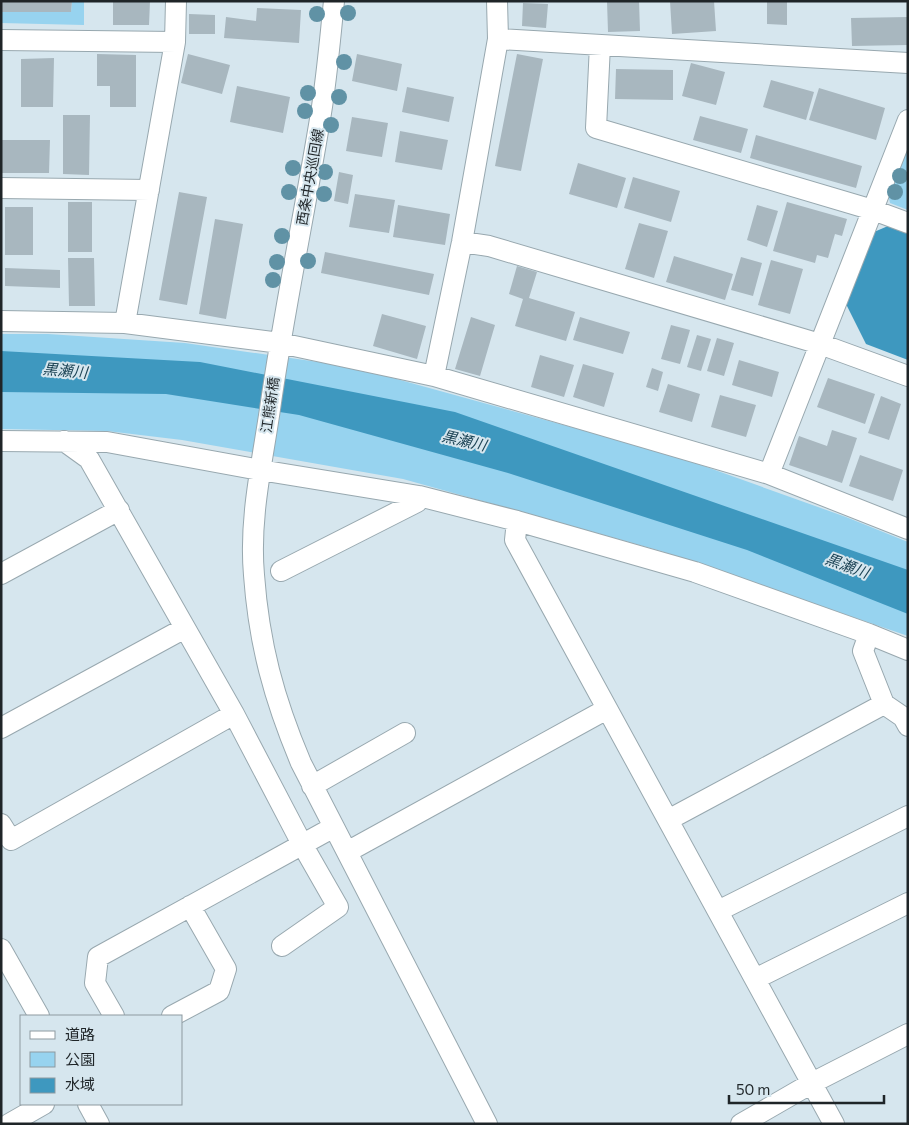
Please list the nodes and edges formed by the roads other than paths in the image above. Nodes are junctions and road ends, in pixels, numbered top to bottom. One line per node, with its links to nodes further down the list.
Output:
1 (176, 1): 6 (street)
2 (334, 1): 18 (street, 西条中央巡回線)
3 (497, 1): 4 (street)
4 (498, 39): 7 (street); 14 (street)
5 (1, 40): 6 (street)
6 (175, 42): 11 (street)
7 (600, 45): 8 (street); 12 (street)
8 (908, 63)
9 (908, 120): 12 (street)
10 (1, 188): 11 (street)
11 (148, 190): 16 (street)
12 (873, 210): 13 (street); 17 (street)
13 (908, 223)
14 (462, 242): 17 (street); 19 (street)
15 (1, 321): 16 (street)
16 (125, 323): 18 (street)
17 (820, 344): 20 (street); 24 (street)
18 (279, 347): 19 (street); 23 (street, 江熊新橋)
19 (434, 376): 24 (street)
20 (908, 376)
21 (1, 441): 22 (street)
22 (64, 442): 23 (street); 26 (street)
23 (262, 464): 25 (street); 40 (street, 江熊新橋)
24 (769, 474): 28 (street)
25 (419, 496): 27 (street); 29 (street)
26 (119, 510): 30 (street); 31 (street)
27 (516, 521): 32 (street); 35 (street)
28 (908, 529)
29 (281, 571)
30 (1, 574)
31 (185, 628): 36 (street); 38 (street)
32 (869, 634): 33 (street); 34 (street)
33 (908, 650)
34 (884, 704): 37 (street); 42 (street)
35 (607, 709): 42 (street); 46 (street)
36 (234, 714): 43 (street); 45 (street)
37 (908, 726)
38 (1, 728)
39 (405, 734): 40 (street)
40 (312, 786): 44 (street, 江熊新橋)
41 (908, 816): 49 (street)
42 (668, 820): 49 (street)
43 (1, 824)
44 (334, 827): 45 (street); 46 (street, 江熊新橋)
45 (302, 844): 48 (street); 50 (street)
46 (347, 852): 62 (street, 江熊新橋)
47 (908, 903): 52 (street)
48 (190, 906): 54 (street); 55 (street)
49 (718, 911): 52 (street)
50 (282, 946)
51 (1, 949): 53 (street)
52 (755, 979): 57 (street)
53 (38, 1015)
54 (113, 1015)
55 (174, 1015)
56 (908, 1034): 57 (street)
57 (812, 1084): 63 (street); 64 (street)
58 (42, 1105): 60 (street)
59 (89, 1105): 61 (street)
60 (9, 1124)
61 (99, 1124)
62 (487, 1124)
63 (742, 1124)
64 (834, 1124)

